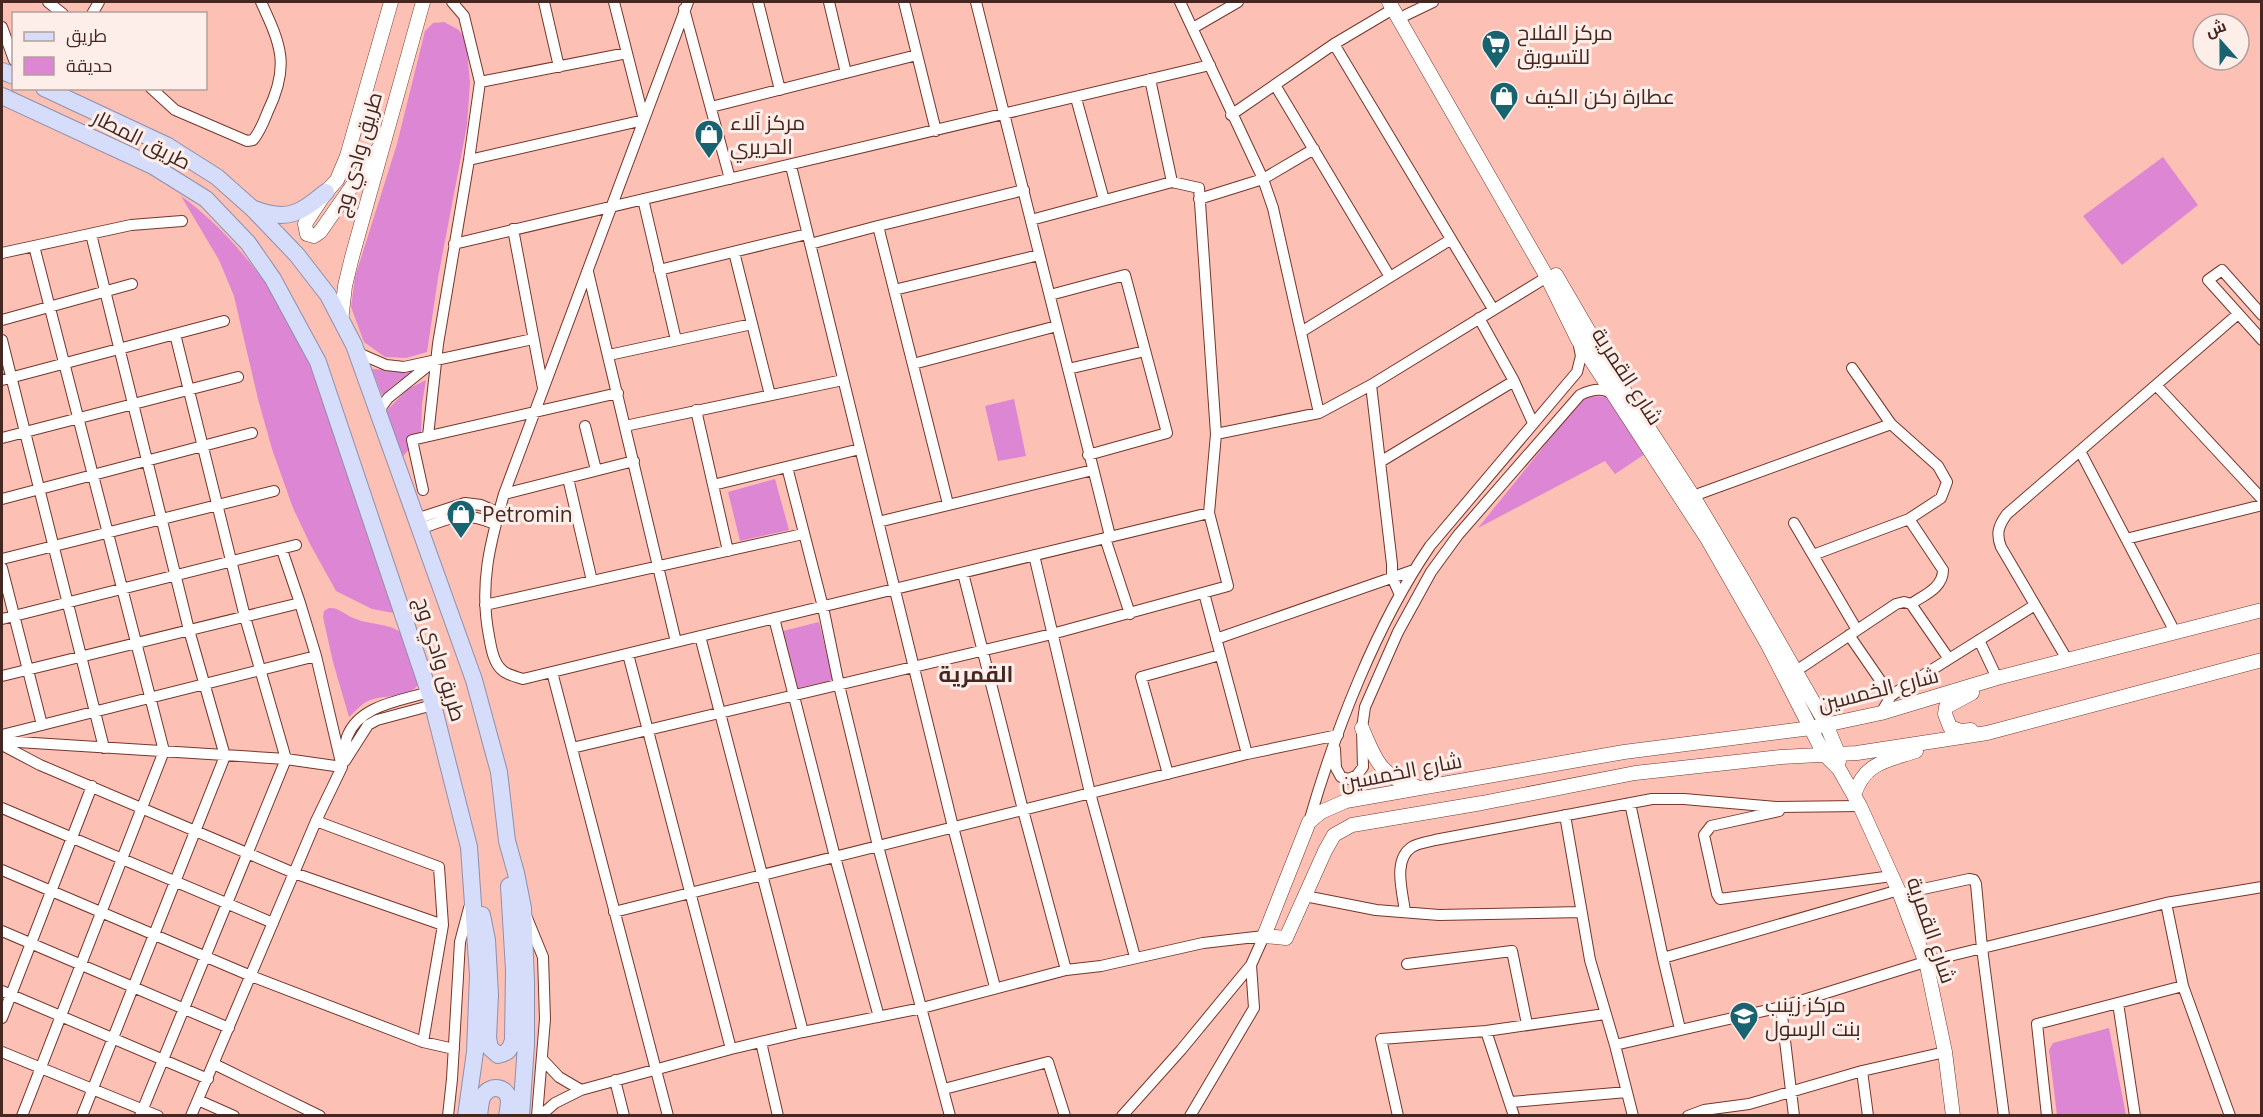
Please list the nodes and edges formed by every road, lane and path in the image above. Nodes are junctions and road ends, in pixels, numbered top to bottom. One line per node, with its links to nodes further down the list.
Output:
1 (48, 2): 17 (street)
2 (261, 2): 31 (street)
3 (391, 2): 48 (street, طريق وادي وج)
4 (423, 2): 40 (street, طريق وادي وج)
5 (452, 2): 28 (street)
6 (544, 2): 25 (street)
7 (614, 2): 21 (street)
8 (758, 2): 32 (street)
9 (830, 2): 26 (street)
10 (904, 2): 23 (street)
11 (976, 2): 36 (street)
12 (1180, 2): 19 (street)
13 (1238, 2): 19 (street)
14 (1433, 2): 16 (street)
15 (685, 4): 35 (street); 38 (street)
16 (1397, 7): 20 (street); 70 (street, شارع القمرية); 144 (street)
17 (60, 12)
18 (2, 27): 22 (street)
19 (1193, 28): 24 (street)
20 (1334, 44): 29 (street); 60 (street)
21 (627, 53): 25 (street); 38 (street)
22 (12, 54)
23 (917, 55): 26 (street); 39 (street)
24 (1210, 65): 27 (street); 37 (street)
25 (559, 66): 28 (street)
26 (846, 73): 32 (street)
27 (1150, 79): 34 (street); 46 (street)
28 (480, 82): 42 (street)
29 (1275, 85): 37 (street); 41 (street)
30 (48, 90): 53 (main road, طريق المطار)
31 (153, 90)
32 (780, 90): 35 (street)
33 (2, 96): 61 (main road, طريق المطار)
34 (1076, 98): 36 (street); 51 (street)
35 (711, 107): 44 (street)
36 (1004, 114): 39 (street); 47 (street)
37 (1231, 114): 45 (street)
38 (644, 120): 42 (street); 52 (street)
39 (936, 131): 43 (street)
40 (385, 139): 48 (street, طريق وادي وج); 82 (street, طريق وادي وج)
41 (1314, 149): 45 (street); 69 (street)
42 (469, 160): 62 (street)
43 (791, 166): 44 (street); 59 (street)
44 (730, 179): 49 (street)
45 (1263, 179): 50 (street); 85 (street)
46 (1172, 182): 50 (street); 51 (street)
47 (1024, 190): 54 (street); 56 (street)
48 (326, 192): 53 (main road)
49 (643, 199): 52 (street); 67 (street)
50 (1199, 199): 124 (street)
51 (1104, 200): 54 (street)
52 (612, 205): 57 (street); 68 (street)
53 (253, 209): 82 (main road, طريق وادي وج)
54 (1031, 220): 66 (street)
55 (182, 221): 58 (street)
56 (878, 226): 59 (street); 72 (street)
57 (513, 229): 62 (street); 87 (street)
58 (91, 234): 63 (street); 73 (street)
59 (809, 239): 65 (street); 103 (street)
60 (1450, 240): 69 (street); 76 (street)
61 (248, 243): 222 (main road, طريق وادي وج)
62 (454, 244): 96 (street)
63 (34, 246): 64 (street); 75 (street)
64 (2, 252)
65 (734, 252): 67 (street); 83 (street)
66 (1040, 255): 72 (street); 74 (street)
67 (659, 270): 89 (street)
68 (588, 271): 95 (street); 107 (street)
69 (1389, 277): 85 (street)
70 (1547, 277): 76 (street); 90 (street, شارع القمرية)
71 (132, 284): 73 (street)
72 (894, 290): 98 (street)
73 (105, 292): 75 (street); 92 (street)
74 (1050, 296): 84 (street); 94 (street)
75 (50, 307): 80 (street); 97 (street)
76 (1493, 309): 79 (street)
77 (2238, 314): 78 (street); 91 (street); 106 (street)
78 (2262, 315)
79 (1479, 318): 104 (street); 105 (street)
80 (2, 320)
81 (224, 321): 86 (street)
82 (341, 321): 93 (main road, طريق وادي وج)
83 (752, 324): 89 (street); 110 (street)
84 (1057, 326): 98 (street); 100 (street)
85 (1301, 332): 116 (street)
86 (175, 334): 92 (street); 108 (street)
87 (533, 339): 96 (street); 107 (street)
88 (2, 340): 102 (street)
89 (676, 340): 95 (street)
90 (1578, 340): 111 (street, شارع القمرية); 118 (street)
91 (2262, 340)
92 (120, 349): 97 (street); 112 (street)
93 (356, 351): 96 (street); 115 (main road, طريق وادي وج)
94 (1145, 351): 100 (street); 130 (street)
95 (609, 355): 109 (street)
96 (436, 359): 115 (street); 125 (street)
97 (65, 363): 102 (street); 117 (street)
98 (913, 364): 147 (street)
99 (1852, 368): 119 (street)
100 (1068, 369): 130 (street)
101 (238, 377): 108 (street)
102 (6, 379): 122 (street)
103 (843, 380): 110 (street); 128 (street)
104 (1514, 381): 118 (street); 133 (street)
105 (1371, 385): 116 (street); 133 (street)
106 (2156, 385): 129 (street); 146 (street)
107 (543, 389): 114 (street)
108 (189, 390): 112 (street); 127 (street)
109 (618, 393): 114 (street); 121 (street)
110 (770, 394): 113 (street)
111 (1617, 397): 229 (street); 230 (street, شارع القمرية)
112 (134, 404): 117 (street); 131 (street)
113 (696, 410): 121 (street); 139 (street)
114 (535, 412): 125 (street); 143 (street)
115 (377, 413): 156 (main road, طريق وادي وج)
116 (1319, 413): 124 (street)
117 (79, 418): 122 (street); 137 (street)
118 (1533, 423): 172 (street)
119 (1891, 424): 144 (street); 153 (street)
120 (585, 426): 135 (street)
121 (625, 426): 132 (street)
122 (25, 432): 126 (street); 140 (street)
123 (252, 433): 127 (street)
124 (1216, 434): 151 (street)
125 (428, 436): 142 (street)
126 (2, 438)
127 (203, 446): 131 (street); 148 (street)
128 (860, 449): 134 (street); 154 (street)
129 (2080, 451): 161 (street); 185 (street)
130 (1088, 455): 136 (street)
131 (148, 461): 137 (street); 152 (street)
132 (634, 461): 135 (street); 170 (street)
133 (1380, 462): 175 (street)
134 (787, 467): 139 (street); 159 (street)
135 (596, 470): 138 (street)
136 (1093, 470): 147 (street); 160 (street)
137 (93, 475): 140 (street); 158 (street)
138 (568, 478): 143 (street); 176 (street)
139 (713, 485): 165 (street)
140 (39, 489): 145 (street); 163 (street)
141 (274, 490): 148 (street)
142 (423, 490)
143 (504, 494): 150 (street)
144 (1693, 496): 213 (street)
145 (2, 499)
146 (2262, 500)
147 (948, 504): 154 (street)
148 (218, 505): 152 (street); 169 (street)
149 (2262, 505): 161 (street)
150 (499, 513): 156 (street); 157 (street)
151 (1209, 513): 160 (street); 179 (street)
152 (162, 519): 158 (street); 174 (street)
153 (1909, 519): 167 (street); 183 (street)
154 (878, 522): 178 (street)
155 (1794, 523): 167 (street)
156 (417, 524): 157 (street); 260 (main road, طريق وادي وج)
157 (495, 524): 184 (street)
158 (108, 532): 163 (street); 177 (street)
159 (803, 534): 165 (street); 186 (street)
160 (1108, 537): 166 (street); 188 (street)
161 (2126, 539): 194 (street)
162 (296, 545): 164 (street)
163 (53, 546): 168 (street); 181 (street)
164 (282, 550): 169 (street); 182 (street)
165 (728, 551): 170 (street)
166 (1034, 555): 173 (street); 196 (street)
167 (1813, 555): 195 (street)
168 (2, 559)
169 (232, 562): 174 (street); 190 (street)
170 (659, 567): 176 (street); 200 (street)
171 (2, 568): 189 (street)
172 (1414, 570): 175 (street); 180 (street)
173 (963, 573): 178 (street); 202 (street)
174 (177, 576): 177 (street); 193 (street)
175 (1392, 577): 180 (street); 198 (street)
176 (592, 581): 184 (street)
177 (123, 589): 181 (street); 201 (street)
178 (894, 589): 186 (street); 210 (street)
179 (1204, 592): 188 (street); 198 (street)
180 (1400, 595): 233 (street)
181 (68, 603): 189 (street); 206 (street)
182 (300, 603): 190 (street); 205 (street)
183 (1911, 604): 195 (street); 207 (street)
184 (485, 605): 214 (street)
185 (2034, 605): 199 (street); 209 (street)
186 (823, 607): 191 (street); 218 (street)
187 (2262, 610): 194 (street, شارع الخمسين)
188 (1130, 614): 196 (street)
189 (14, 616): 192 (street); 211 (street)
190 (245, 616): 193 (street); 212 (street)
191 (774, 618): 197 (street); 219 (street)
192 (2, 619)
193 (189, 630): 201 (street); 217 (street)
194 (2175, 632): 209 (street, شارع الخمسين)
195 (1853, 633): 213 (street); 220 (street)
196 (1053, 634): 202 (street); 247 (street)
197 (700, 636): 200 (street); 224 (street)
198 (1216, 639): 204 (street)
199 (1979, 640): 207 (street); 216 (street)
200 (676, 642): 203 (street)
201 (136, 643): 206 (street); 221 (street)
202 (982, 651): 210 (street); 253 (street)
203 (628, 654): 214 (street); 231 (street)
204 (1220, 654): 239 (street); 244 (street)
205 (316, 656): 212 (street); 243 (street)
206 (81, 657): 211 (street); 223 (street)
207 (1949, 659): 220 (street)
208 (2262, 660): 226 (street, شارع الخمسين)
209 (2068, 661): 216 (street, شارع الخمسين)
210 (914, 667): 218 (street); 257 (street)
211 (28, 670): 215 (street); 228 (street)
212 (260, 670): 217 (street); 242 (street)
213 (1796, 671): 227 (street)
214 (552, 672): 237 (street)
215 (2, 676)
216 (2003, 677): 225 (street, شارع الخمسين); 226 (street)
217 (205, 684): 221 (street); 241 (street)
218 (839, 685): 219 (street); 261 (street)
219 (793, 696): 224 (street); 264 (street)
220 (1891, 696): 225 (street)
221 (150, 698): 223 (street); 238 (street)
222 (431, 698): 243 (street); 262 (main road, طريق وادي وج)
223 (95, 712): 228 (street); 236 (street)
224 (720, 713): 231 (street); 268 (street)
225 (1881, 713): 227 (street, شارع الخمسين)
226 (2023, 723): 234 (street, شارع الخمسين)
227 (1826, 724): 230 (street, شارع الخمسين); 240 (street)
228 (42, 725): 232 (street)
229 (1362, 728): 233 (street); 246 (street)
230 (1811, 728): 240 (street, شارع القمرية); 246 (street, شارع الخمسين)
231 (648, 730): 237 (street); 274 (street)
232 (2, 735)
233 (1338, 735): 239 (street); 256 (street)
234 (1955, 738): 240 (street, شارع الخمسين); 248 (street)
235 (2, 743): 236 (street); 245 (street)
236 (104, 748): 238 (street)
237 (572, 748): 281 (street)
238 (164, 752): 241 (street); 252 (street)
239 (1247, 754): 244 (street)
240 (1831, 754): 248 (street, شارع القمرية); 275 (street, شارع الخمسين)
241 (225, 756): 242 (street); 258 (street)
242 (286, 759): 243 (street); 263 (street)
243 (342, 767): 255 (street)
244 (1168, 774): 247 (street)
245 (92, 786): 252 (street); 259 (street)
246 (1420, 787): 256 (street, شارع الخمسين)
247 (1090, 793): 253 (street); 292 (street)
248 (1857, 801): 250 (street); 269 (street, شارع القمرية)
249 (1630, 803): 250 (street); 254 (street); 293 (street)
250 (1796, 807): 269 (street)
251 (2, 808): 259 (street)
252 (142, 808): 258 (street); 265 (street)
253 (1023, 810): 257 (street); 298 (street)
254 (1565, 815): 282 (street); 283 (street)
255 (316, 821): 267 (street); 285 (street)
256 (1309, 822): 288 (street)
257 (953, 827): 261 (street); 302 (street)
258 (195, 831): 263 (street); 270 (street)
259 (72, 838): 265 (street); 272 (street)
260 (507, 841): 262 (main road); 279 (main road, طريق وادي وج)
261 (878, 846): 264 (street); 306 (street)
262 (469, 847): 276 (main road, طريق وادي وج)
263 (248, 853): 267 (street); 277 (street)
264 (835, 857): 268 (street); 310 (street)
265 (122, 859): 270 (street); 280 (street)
266 (2, 870): 272 (street)
267 (294, 873): 284 (street); 285 (street)
268 (762, 875): 274 (street); 316 (street)
269 (1892, 876): 273 (street, شارع القمرية)
270 (175, 881): 277 (street); 287 (street)
271 (2262, 887): 278 (street)
272 (51, 891): 280 (street); 289 (street)
273 (1900, 892): 290 (street); 293 (street); 294 (street, شارع القمرية)
274 (690, 893): 281 (street); 322 (street)
275 (1305, 897): 282 (street); 288 (street, شارع الخمسين)
276 (472, 899): 321 (street); 350 (main road, طريق وادي وج)
277 (227, 903): 284 (street); 291 (street)
278 (2166, 903): 290 (street); 300 (street)
279 (523, 908): 326 (street); 353 (main road, طريق وادي وج)
280 (102, 912): 287 (street); 296 (street)
281 (614, 912): 329 (street)
282 (1405, 912): 283 (street)
283 (1581, 912): 308 (street)
284 (273, 923): 299 (street)
285 (443, 924): 318 (street)
286 (2, 931): 289 (street)
287 (154, 934): 291 (street); 301 (street)
288 (1264, 936): 292 (street); 297 (street)
289 (31, 943): 296 (street); 303 (street)
290 (1982, 948): 294 (street); 368 (street)
291 (205, 956): 299 (street); 307 (street)
292 (1135, 957): 298 (street)
293 (1663, 958): 314 (street)
294 (1925, 962): 305 (street); 324 (street, شارع القمرية)
295 (1407, 964): 312 (street)
296 (81, 965): 301 (street); 309 (street)
297 (1251, 965): 342 (street); 360 (street)
298 (1066, 970): 302 (street)
299 (251, 976): 313 (street); 318 (street)
300 (2183, 986): 304 (street); 371 (street)
301 (133, 987): 307 (street); 317 (street)
302 (996, 987): 306 (street)
303 (6, 993): 309 (street); 311 (street)
304 (2118, 1003): 369 (street); 370 (street)
305 (1781, 1007): 314 (street); 336 (street)
306 (922, 1008): 310 (street); 334 (street)
307 (184, 1009): 313 (street); 325 (street)
308 (1605, 1014): 312 (street); 320 (street)
309 (61, 1017): 317 (street); 328 (street)
310 (879, 1017): 316 (street)
311 (2, 1018)
312 (1527, 1024): 315 (street)
313 (229, 1028): 327 (street)
314 (1680, 1029): 320 (street)
315 (1486, 1031): 339 (street); 361 (street)
316 (803, 1032): 319 (street)
317 (112, 1038): 325 (street); 333 (street)
318 (423, 1042): 321 (street)
319 (761, 1042): 322 (street); 357 (street)
320 (1616, 1045): 337 (street)
321 (454, 1049): 349 (street)
322 (731, 1049): 329 (street)
323 (2, 1052): 328 (street)
324 (1945, 1052): 330 (street); 367 (street, شارع القمرية)
325 (163, 1060): 331 (street); 340 (street)
326 (543, 1060): 335 (street); 354 (street)
327 (214, 1064): 331 (street); 348 (street)
328 (41, 1068): 333 (street); 343 (street)
329 (656, 1068): 332 (street); 356 (street)
330 (1862, 1071): 336 (street); 366 (street)
331 (208, 1079): 338 (street)
332 (615, 1080): 335 (street); 355 (street)
333 (92, 1089): 340 (street); 344 (street)
334 (944, 1089): 358 (street); 359 (street)
335 (581, 1090): 354 (street)
336 (1791, 1091): 341 (street); 365 (street)
337 (1627, 1092): 339 (street); 363 (street)
338 (198, 1100): 346 (street); 347 (street)
339 (1511, 1102): 362 (street)
340 (142, 1112): 345 (street)
341 (1705, 1113): 364 (street)
342 (1126, 1114)
343 (22, 1116)
344 (82, 1116)
345 (158, 1116)
346 (191, 1116)
347 (234, 1116)
348 (320, 1116)
349 (448, 1116)
350 (466, 1116)
351 (479, 1116): 352 (main road)
352 (507, 1116)
353 (521, 1116)
354 (539, 1116)
355 (624, 1116)
356 (668, 1116)
357 (778, 1116)
358 (950, 1116)
359 (1065, 1116)
360 (1191, 1116)
361 (1398, 1116)
362 (1514, 1116)
363 (1633, 1116)
364 (1688, 1116)
365 (1794, 1116)
366 (1868, 1116)
367 (1953, 1116)
368 (2004, 1116)
369 (2047, 1116)
370 (2135, 1116)
371 (2230, 1116)

